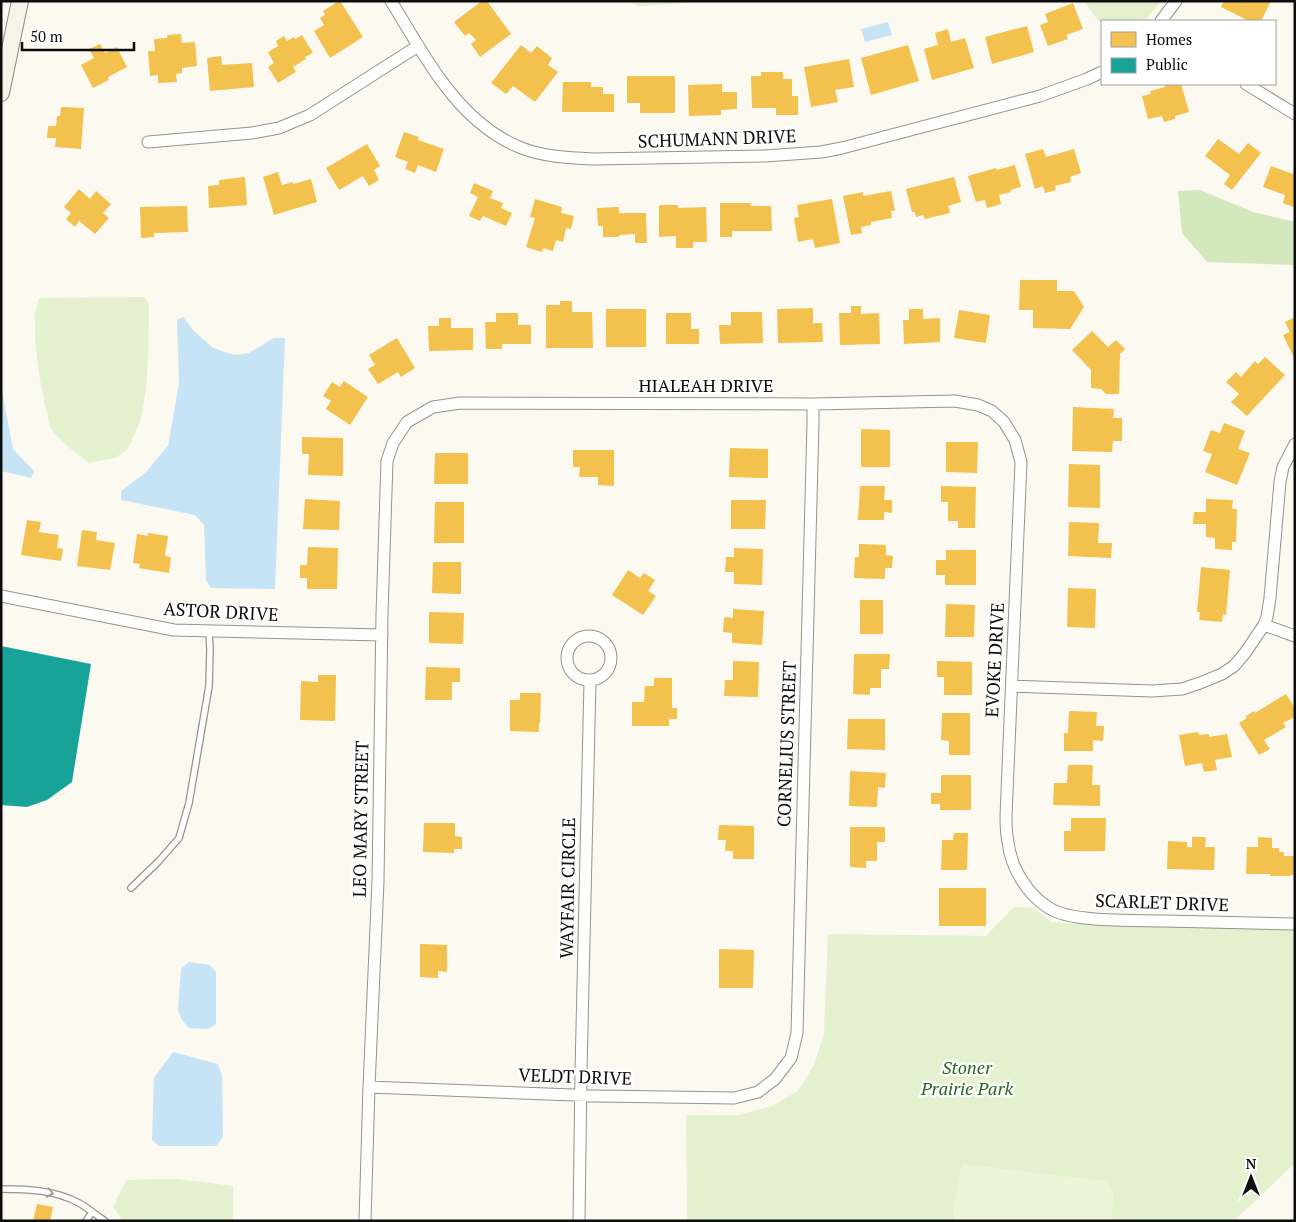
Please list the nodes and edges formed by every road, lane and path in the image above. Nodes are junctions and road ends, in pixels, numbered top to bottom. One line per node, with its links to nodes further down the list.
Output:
1 (20, 1): 8 (street)
2 (391, 1): 5 (street, SCHUMANN DRIVE)
3 (1176, 1): 4 (street)
4 (1164, 20)
5 (418, 46): 6 (street, SCHUMANN DRIVE); 10 (street)
6 (1101, 72)
7 (1248, 85): 9 (street)
8 (1, 93)
9 (1295, 114)
10 (148, 142)
11 (813, 404): 12 (street, HIALEAH DRIVE); 13 (street, HIALEAH DRIVE); 25 (street, CORNELIUS STREET)
12 (407, 422): 18 (street, LEO MARY STREET)
13 (1004, 422): 21 (street, EVOKE DRIVE)
14 (1295, 444): 16 (street)
15 (1, 596): 17 (street, ASTOR DRIVE)
16 (1264, 625): 19 (street); 21 (street)
17 (209, 631): 18 (street, ASTOR DRIVE); 22 (lane)
18 (382, 635): 26 (street, LEO MARY STREET)
19 (1295, 636)
20 (590, 680): 27 (street, WAYFAIR CIRCLE)
21 (1012, 686): 23 (street, EVOKE DRIVE)
22 (131, 888)
23 (1034, 895): 24 (street, SCARLET DRIVE)
24 (1295, 924)
25 (775, 1079): 27 (street, VELDT DRIVE)
26 (369, 1087): 27 (street, VELDT DRIVE); 32 (street, LEO MARY STREET)
27 (580, 1096): 33 (street, WAYFAIR CIRCLE)
28 (1, 1189): 29 (lane, one-way to 29)
29 (92, 1212): 30 (lane); 31 (lane)
30 (86, 1221)
31 (105, 1221)
32 (365, 1221)
33 (579, 1221)

